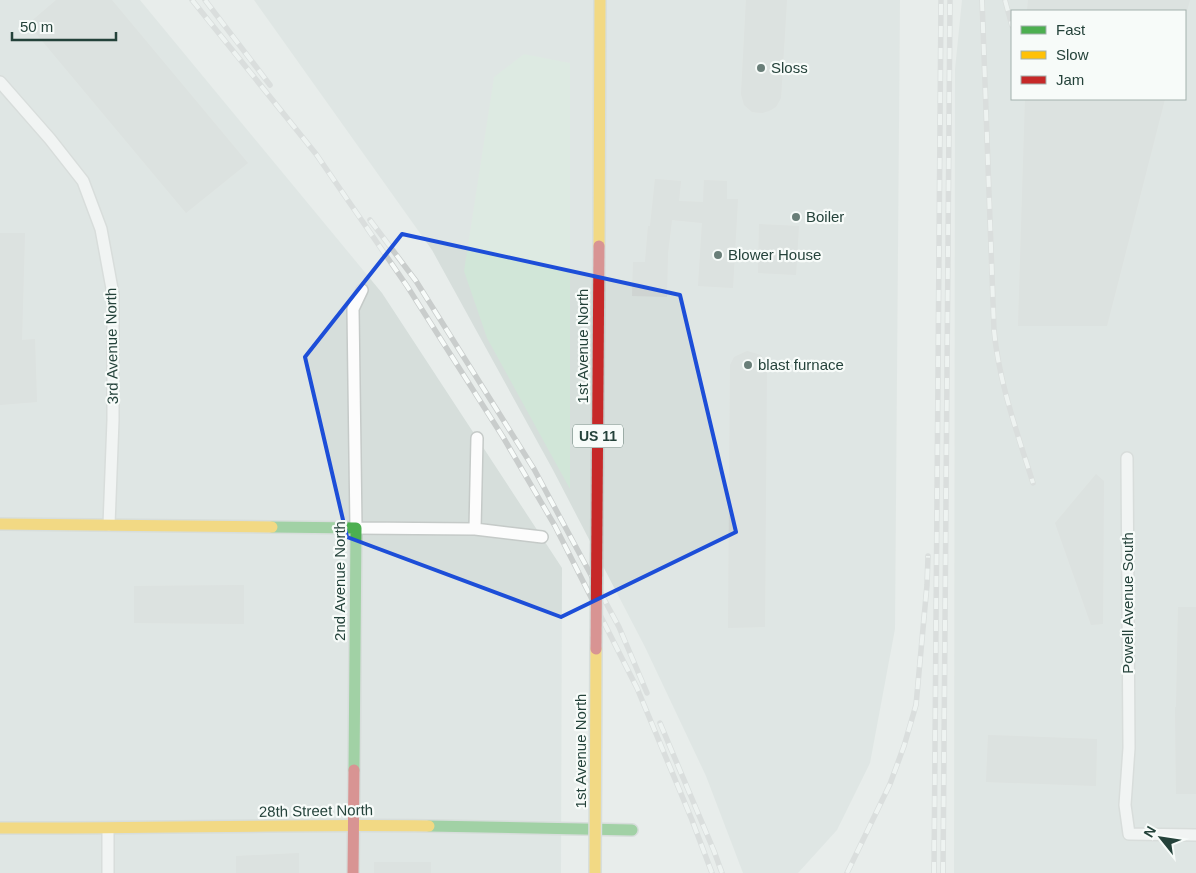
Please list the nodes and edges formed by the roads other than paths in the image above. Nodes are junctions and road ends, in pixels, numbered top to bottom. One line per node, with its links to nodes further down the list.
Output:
1 (600, 0): 18 (street, 1st Avenue North / US 11, bridge)
2 (0, 82): 7 (street, 3rd Avenue North)
3 (362, 290): 8 (street, 2nd Avenue North)
4 (477, 438): 9 (street)
5 (1127, 458): 15 (street, Powell Avenue South)
6 (0, 524): 7 (street)
7 (109, 525): 8 (street)
8 (356, 528): 9 (street); 11 (street, 2nd Avenue North)
9 (476, 528): 10 (street)
10 (542, 537)
11 (353, 825): 13 (street, 28th Street North); 14 (street, 28th Street North); 17 (street, 2nd Avenue North)
12 (0, 828): 13 (street, 28th Street North)
13 (108, 829): 16 (street)
14 (632, 830)
15 (1196, 835)
16 (108, 873)
17 (352, 873)
18 (596, 873)

